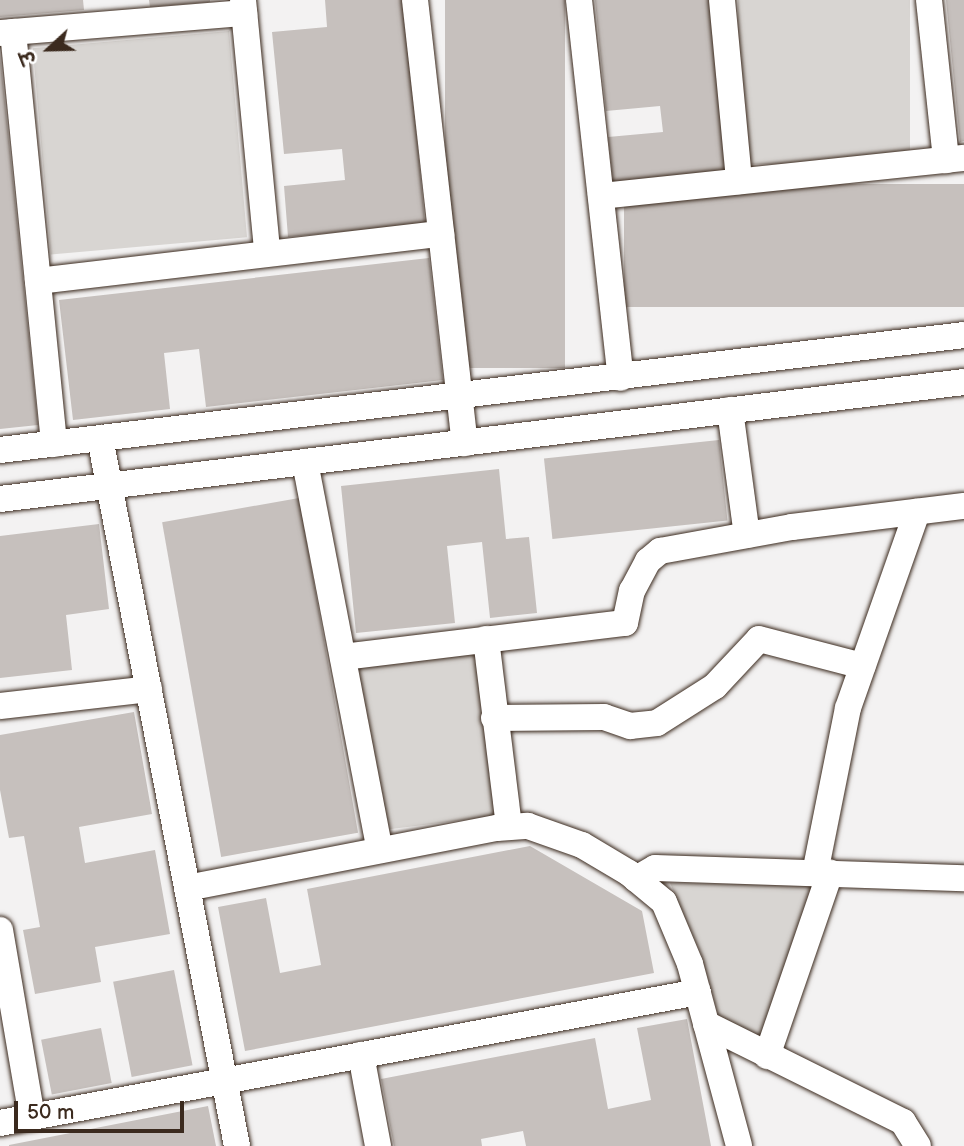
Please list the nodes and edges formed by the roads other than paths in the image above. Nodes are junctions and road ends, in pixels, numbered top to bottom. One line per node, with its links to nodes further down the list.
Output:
1 (415, 0): 10 (street)
2 (579, 0): 9 (street)
3 (722, 0): 8 (street)
4 (929, 0): 7 (street)
5 (243, 6): 6 (street); 11 (street)
6 (6, 32): 12 (street)
7 (955, 159): 8 (street)
8 (739, 181): 9 (street)
9 (601, 196): 14 (street)
10 (441, 234): 11 (street); 16 (street)
11 (267, 251): 12 (street)
12 (38, 281): 19 (street)
13 (964, 335): 14 (street)
14 (621, 378): 16 (street)
15 (964, 382): 17 (street)
16 (460, 397): 18 (street); 20 (street)
17 (730, 410): 20 (street); 27 (street)
18 (100, 438): 19 (street); 23 (street)
19 (54, 443): 21 (street)
20 (464, 443): 22 (street)
21 (0, 450)
22 (305, 462): 23 (street); 29 (street)
23 (109, 486): 24 (street); 31 (street)
24 (0, 499)
25 (964, 506): 26 (street)
26 (917, 512): 27 (street); 30 (street)
27 (747, 535): 28 (street)
28 (486, 639): 29 (street); 33 (street)
29 (343, 657): 35 (street)
30 (863, 666): 33 (street); 36 (street)
31 (149, 689): 32 (street); 39 (street)
32 (0, 706)
33 (494, 718): 34 (street)
34 (509, 827): 35 (street); 38 (street)
35 (380, 850): 39 (street)
36 (823, 873): 37 (street); 38 (street); 44 (street)
37 (964, 878)
38 (636, 879): 41 (street)
39 (187, 888): 45 (street)
40 (0, 930): 46 (street)
41 (698, 992): 42 (street); 43 (street)
42 (706, 1024): 44 (street); 50 (street)
43 (361, 1055): 45 (street); 49 (street)
44 (767, 1056): 51 (street)
45 (224, 1081): 46 (street); 48 (street)
46 (32, 1117): 47 (street)
47 (0, 1123)
48 (237, 1146)
49 (378, 1146)
50 (739, 1146)
51 (917, 1146)

